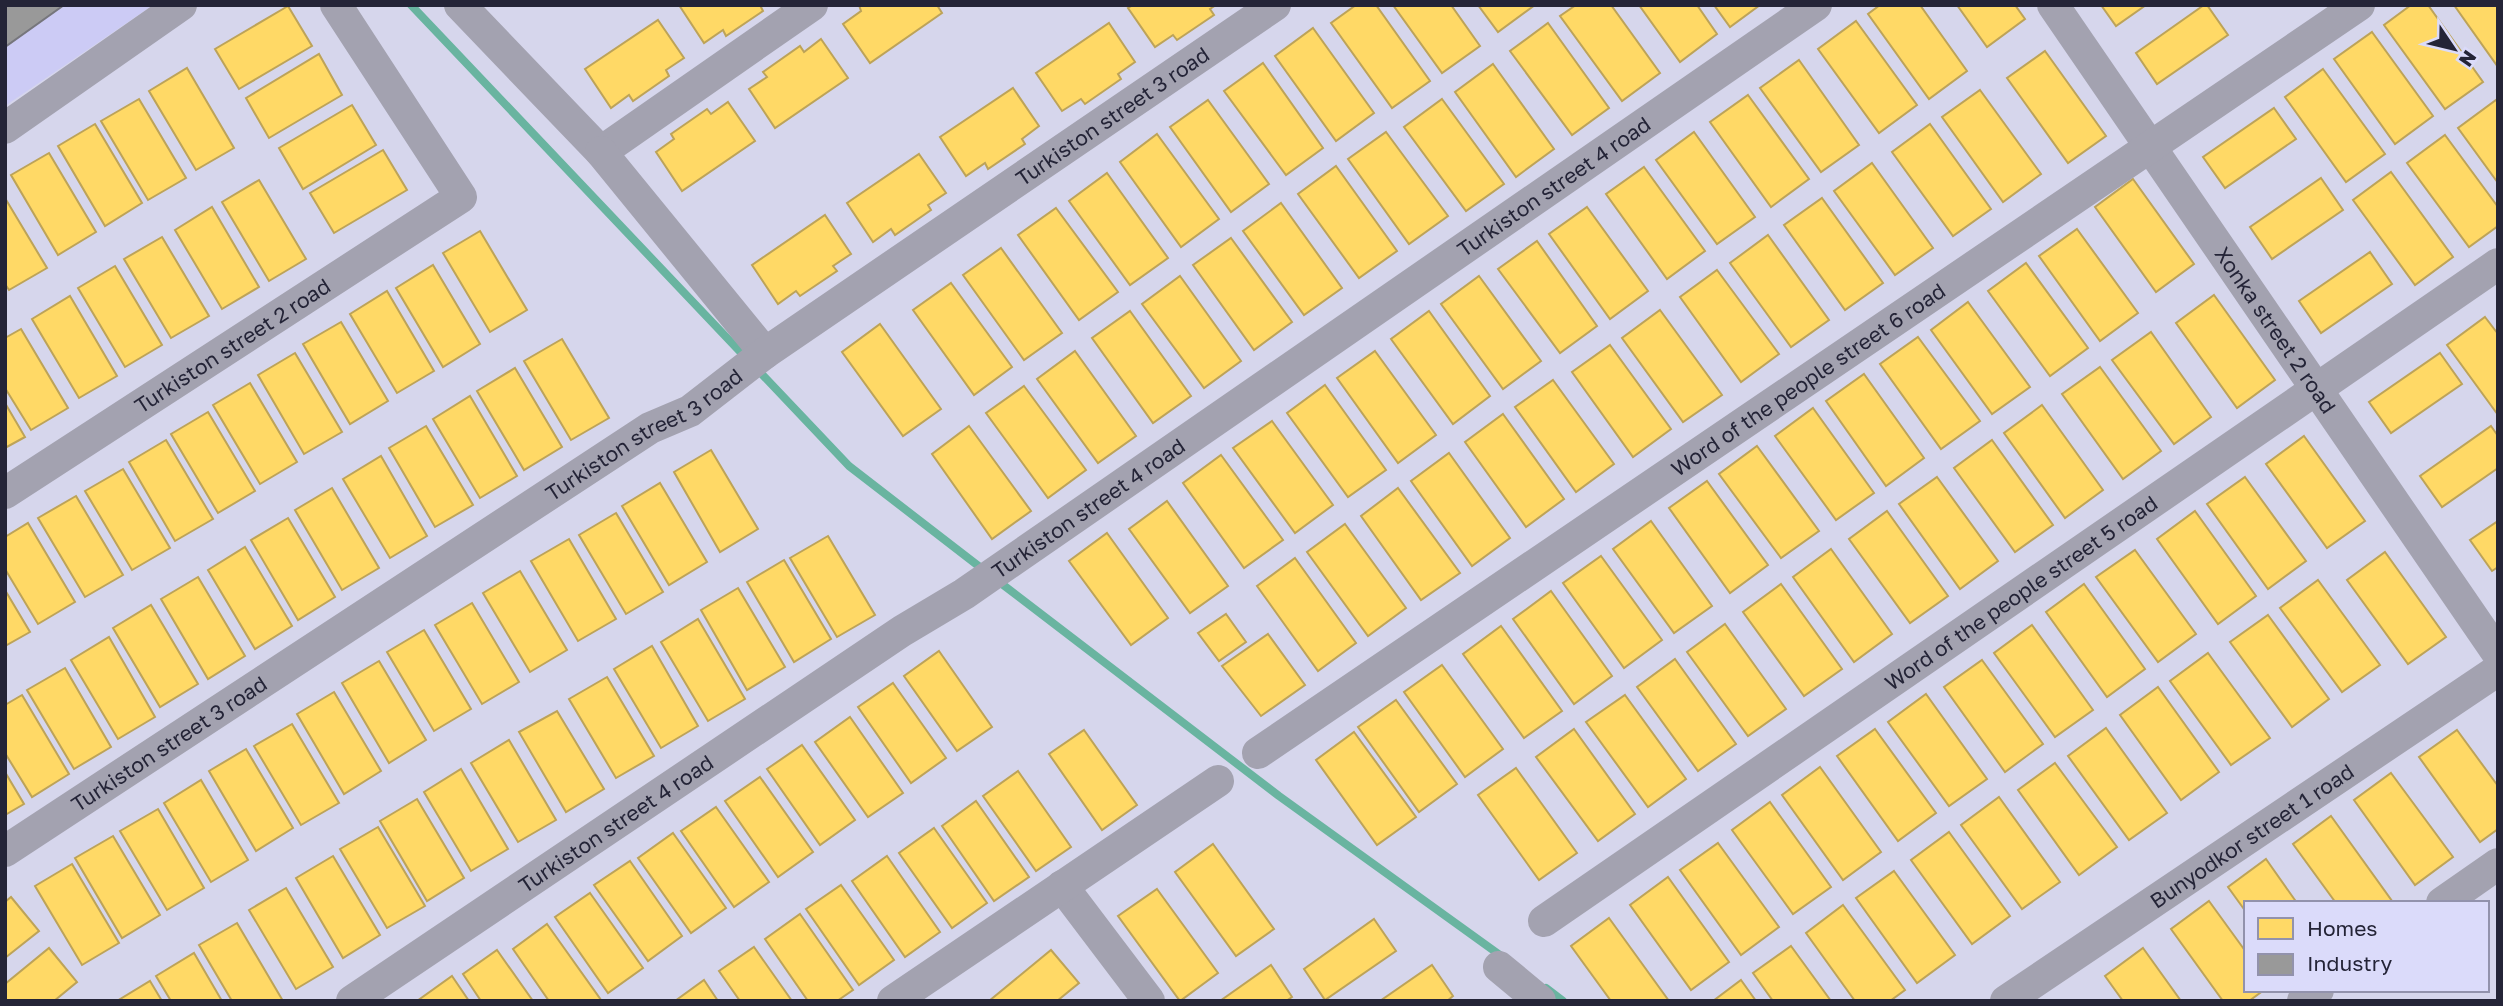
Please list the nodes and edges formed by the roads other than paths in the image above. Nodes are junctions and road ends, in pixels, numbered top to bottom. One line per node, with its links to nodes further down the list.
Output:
1 (181, 5): 9 (street)
2 (337, 5): 15 (street, Turkiston street 2 road)
3 (460, 5): 11 (street)
4 (812, 5): 11 (street)
5 (1275, 5): 13 (street, Turkiston street 3 road)
6 (1816, 5): 26 (street, Turkiston street 4 road)
7 (2053, 5): 10 (street, Xonka street 2 road)
8 (2359, 5): 10 (street, Word of the people street 6 road)
9 (5, 128)
10 (2151, 149): 14 (street, Xonka street 2 road); 18 (street, Word of the people street 6 road)
11 (601, 152): 13 (street)
12 (2498, 264): 14 (street, Word of the people street 5 road)
13 (765, 353): 20 (street, Turkiston street 3 road)
14 (2314, 388): 16 (street, Xonka street 2 road); 24 (street, Word of the people street 5 road)
15 (5, 493)
16 (2498, 654)
17 (2498, 670): 30 (street, Bunyodkor street 1 road)
18 (1258, 753)
19 (1217, 780): 22 (street)
20 (5, 851)
21 (2498, 864): 23 (street)
22 (1062, 886): 27 (street); 28 (street)
23 (2445, 901)
24 (1544, 921)
25 (1499, 967): 29 (street)
26 (352, 1001)
27 (893, 1001)
28 (1149, 1001)
29 (1540, 1001)
30 (2006, 1001)

